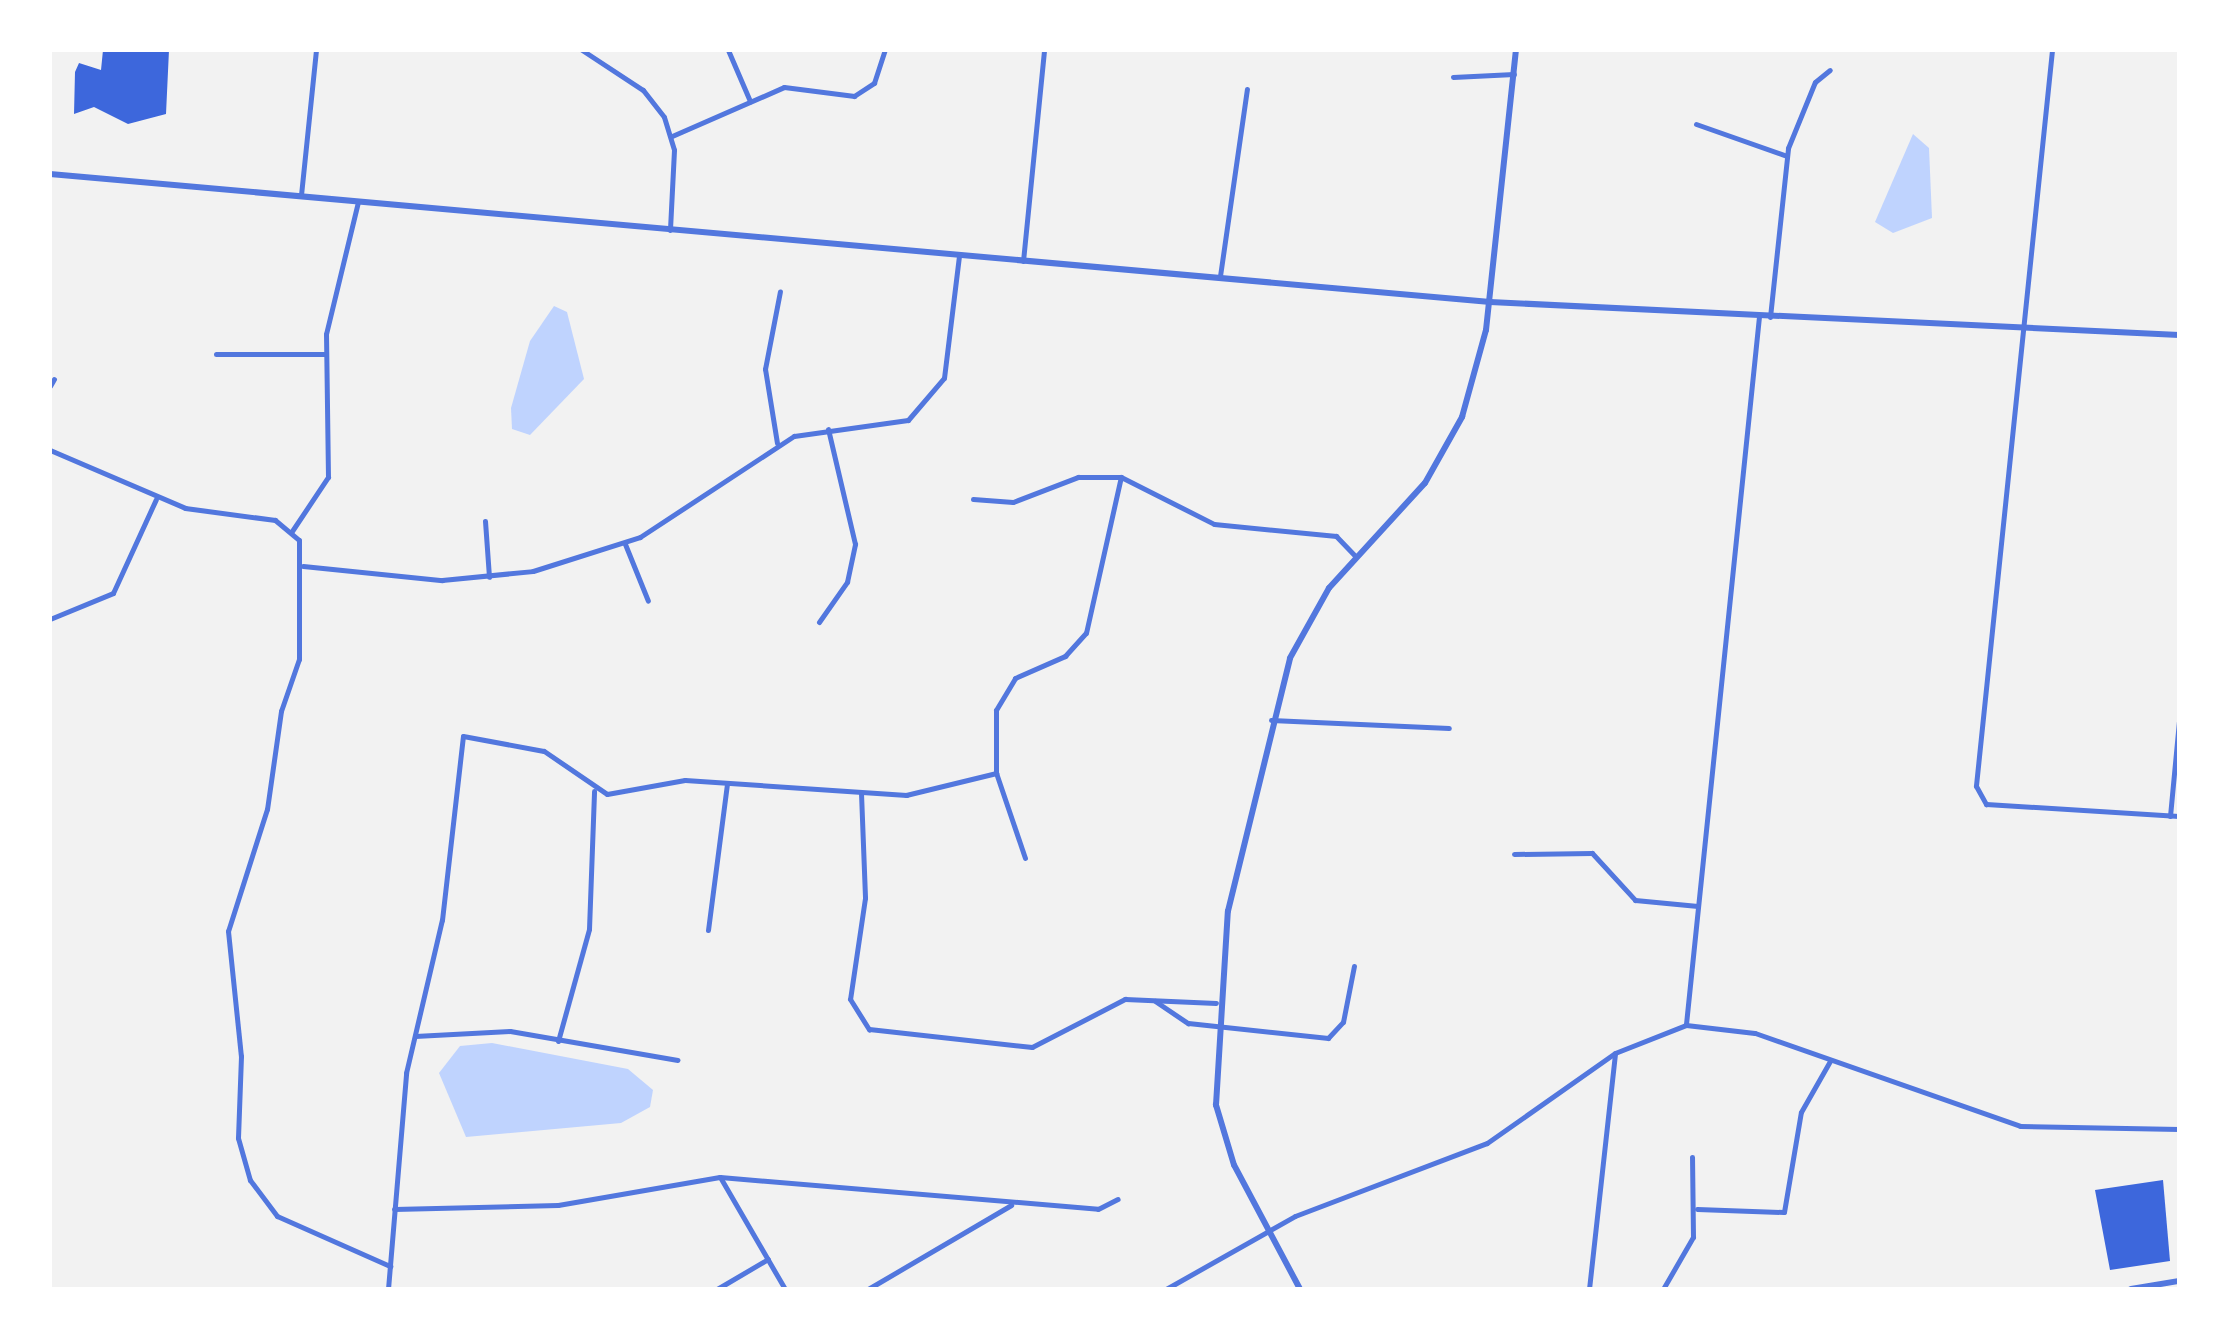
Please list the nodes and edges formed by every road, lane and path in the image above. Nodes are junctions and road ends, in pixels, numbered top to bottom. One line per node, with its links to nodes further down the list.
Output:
1 (316, 50): 17 (street)
2 (582, 50): 14 (street)
3 (728, 50): 12 (street)
4 (885, 50): 12 (street)
5 (1044, 50): 21 (street)
6 (1516, 50): 9 (street)
7 (2052, 50): 27 (street)
8 (1830, 70): 15 (street)
9 (1514, 74): 10 (street); 24 (street)
10 (1453, 76)
11 (1247, 89): 22 (street)
12 (750, 101): 14 (street)
13 (1696, 124): 15 (street)
14 (672, 136): 19 (street)
15 (1787, 156): 26 (street)
16 (50, 174): 17 (street)
17 (301, 195): 18 (street)
18 (358, 202): 19 (street); 30 (street)
19 (670, 230): 20 (street)
20 (959, 255): 21 (street); 31 (street)
21 (1023, 261): 22 (street)
22 (1220, 276): 24 (street)
23 (780, 290): 32 (street)
24 (1490, 302): 25 (street); 40 (street)
25 (1759, 316): 26 (street); 57 (street)
26 (1770, 317): 27 (street)
27 (2022, 328): 28 (street); 53 (street)
28 (2179, 335)
29 (216, 354): 30 (street)
30 (324, 354): 38 (street)
31 (828, 429): 32 (street); 45 (street)
32 (777, 443): 39 (street)
33 (50, 450): 35 (street)
34 (1121, 477): 36 (street); 40 (street); 49 (street)
35 (156, 499): 38 (street); 44 (street)
36 (973, 499)
37 (484, 521): 42 (street)
38 (292, 531): 41 (street)
39 (625, 544): 42 (street); 43 (street)
40 (1355, 556): 46 (street)
41 (303, 566): 42 (street); 78 (street)
42 (490, 577)
43 (648, 601)
44 (50, 620)
45 (819, 622)
46 (1271, 720): 48 (street); 61 (street)
47 (2179, 720): 53 (street)
48 (1449, 728)
49 (996, 774): 52 (street); 56 (street)
50 (726, 783): 51 (street); 52 (street); 58 (street)
51 (594, 791): 64 (street); 65 (street)
52 (862, 793): 60 (street)
53 (2170, 816): 54 (street)
54 (2179, 816)
55 (1514, 854): 57 (street)
56 (1025, 858)
57 (1698, 906): 62 (street)
58 (708, 930)
59 (1354, 966): 63 (street)
60 (1153, 999): 61 (street); 63 (street)
61 (1216, 1003): 63 (street)
62 (1686, 1025): 66 (street); 68 (street)
63 (1214, 1027): 76 (street)
64 (414, 1036): 65 (street); 74 (street)
65 (558, 1042): 67 (street)
66 (1615, 1053): 76 (street); 86 (street)
67 (678, 1060)
68 (1830, 1060): 69 (street); 75 (street)
69 (2179, 1129)
70 (1692, 1157): 75 (street)
71 (720, 1177): 73 (street); 74 (street); 77 (street)
72 (1118, 1199): 73 (street)
73 (1014, 1204): 83 (street)
74 (394, 1209): 78 (street)
75 (1697, 1209): 87 (street)
76 (1268, 1231): 84 (street); 85 (street)
77 (768, 1259): 81 (street); 82 (street)
78 (390, 1266): 80 (street)
79 (2179, 1281): 88 (street)
80 (388, 1289)
81 (717, 1289)
82 (785, 1289)
83 (868, 1289)
84 (1166, 1289)
85 (1300, 1289)
86 (1588, 1289)
87 (1663, 1289)
88 (2131, 1289)

